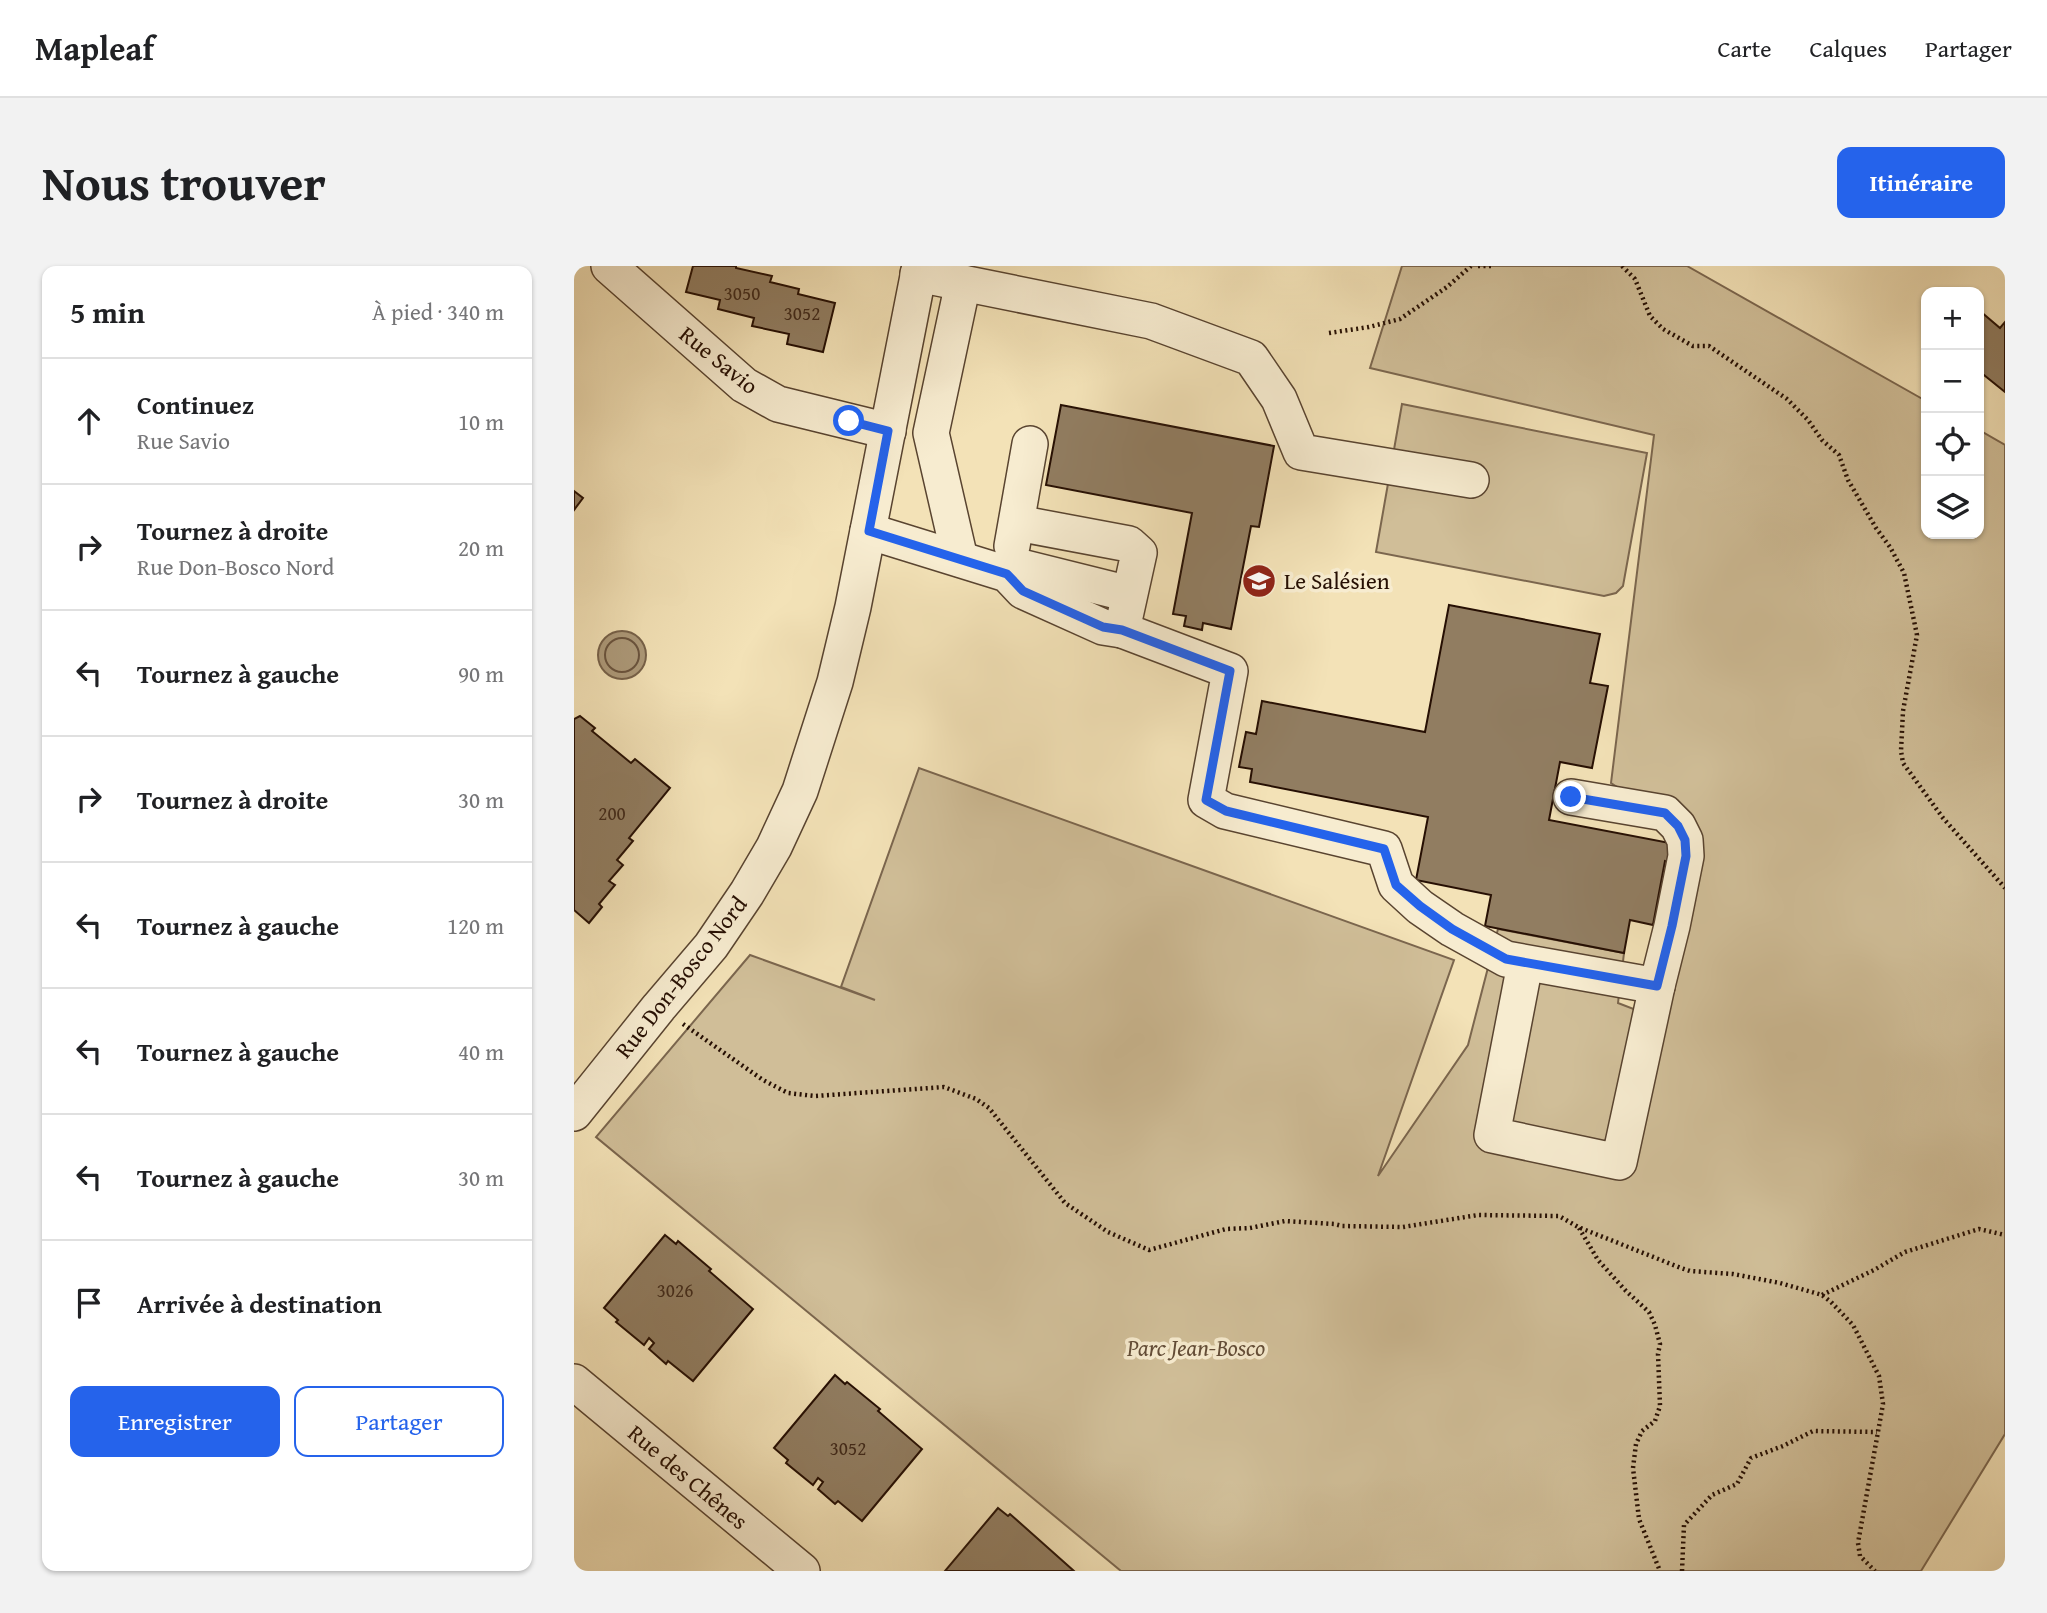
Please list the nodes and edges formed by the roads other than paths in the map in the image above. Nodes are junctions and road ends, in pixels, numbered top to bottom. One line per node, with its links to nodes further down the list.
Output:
1 (609, 266): 4 (street, Rue Savio)
2 (919, 270): 3 (street); 4 (street, Rue Don-Bosco Nord)
3 (963, 283): 6 (street); 9 (street)
4 (888, 431): 8 (street, Rue Don-Bosco Nord)
5 (1030, 444): 7 (street)
6 (1471, 480)
7 (1017, 523): 10 (street); 11 (street)
8 (869, 531): 9 (street); 16 (street, Rue Don-Bosco Nord)
9 (960, 559): 10 (street)
10 (1008, 569): 11 (street); 12 (street)
11 (1129, 594): 12 (street)
12 (1122, 630): 14 (street)
13 (1571, 797): 15 (street)
14 (1525, 964): 15 (street); 15 (street)
15 (1657, 986)
16 (574, 1113)
17 (574, 1382): 18 (street, Rue des Chênes)
18 (802, 1571)

